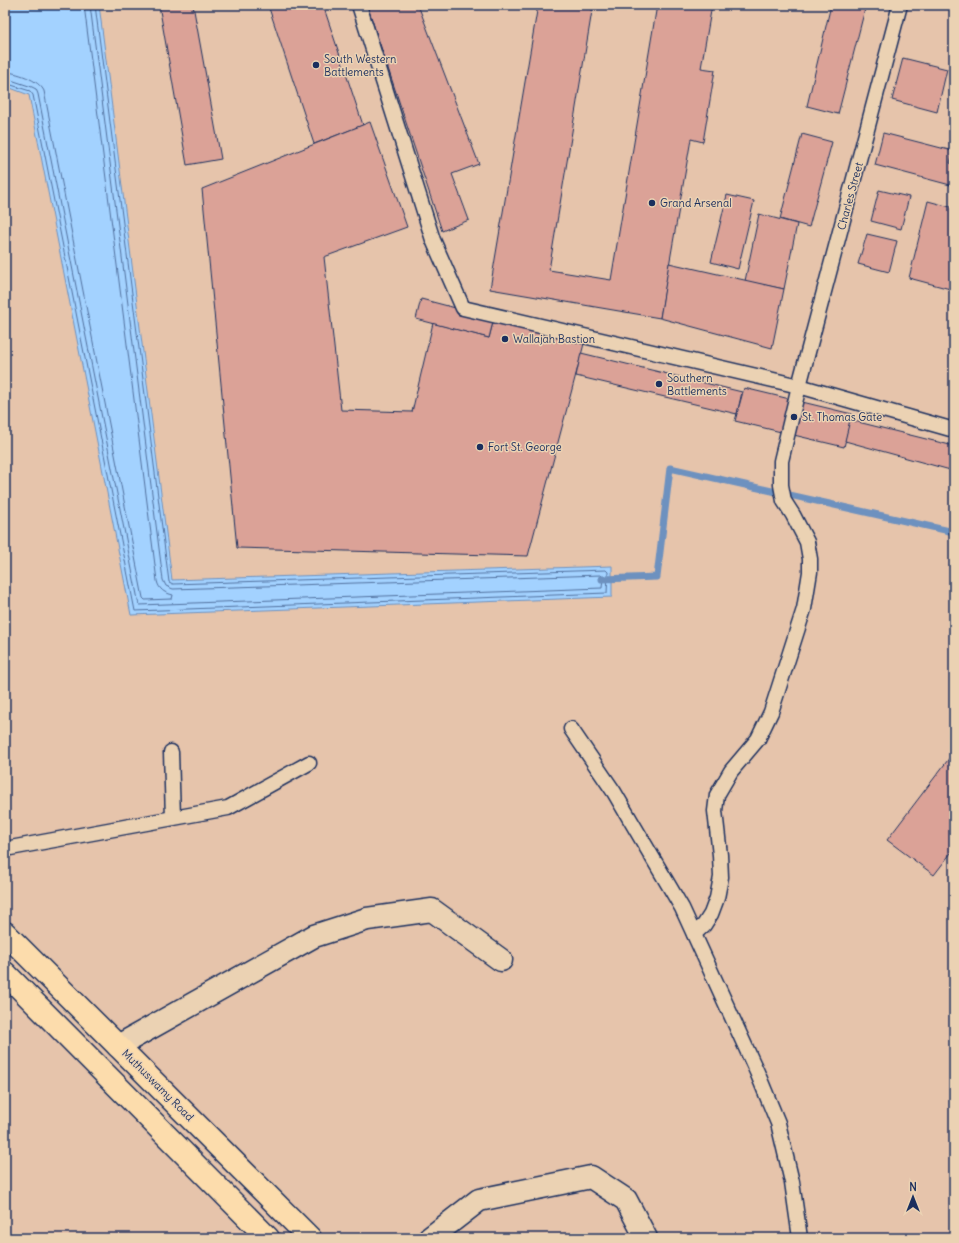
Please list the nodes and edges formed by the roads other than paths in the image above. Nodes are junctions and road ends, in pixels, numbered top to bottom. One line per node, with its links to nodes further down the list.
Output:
1 (358, 5): 3 (lane)
2 (900, 5): 3 (lane, Charles Street)
3 (799, 386): 4 (lane); 11 (lane, Charles Street)
4 (954, 430)
5 (571, 729): 11 (lane)
6 (171, 752): 8 (lane)
7 (309, 763): 8 (lane)
8 (173, 818): 9 (lane)
9 (5, 849)
10 (5, 933): 14 (main road, Muthuswamy Road)
11 (694, 934): 19 (lane)
12 (501, 960): 14 (street)
13 (5, 974): 15 (main road)
14 (118, 1046): 16 (main road, Muthuswamy Road)
15 (268, 1238)
16 (310, 1238)
17 (430, 1238): 18 (street)
18 (646, 1238)
19 (800, 1238)

